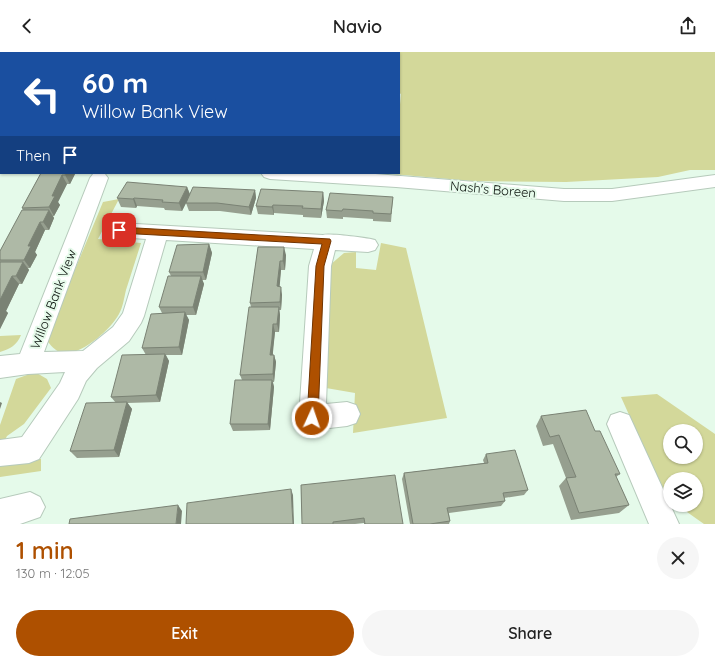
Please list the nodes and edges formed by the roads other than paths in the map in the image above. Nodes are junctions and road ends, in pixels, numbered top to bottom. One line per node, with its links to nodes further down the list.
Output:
1 (316, 174): 3 (street, Nash's Boreen)
2 (99, 178): 9 (street, Willow Bank View)
3 (715, 182)
4 (119, 230): 5 (street)
5 (158, 232): 6 (street); 8 (street)
6 (327, 241): 7 (street); 11 (street)
7 (368, 245)
8 (88, 362): 9 (street, Willow Bank View); 13 (street)
9 (28, 363): 10 (street)
10 (0, 367)
11 (347, 414)
12 (620, 424): 16 (street)
13 (0, 453)
14 (30, 507): 15 (street)
15 (0, 514)
16 (664, 524)

